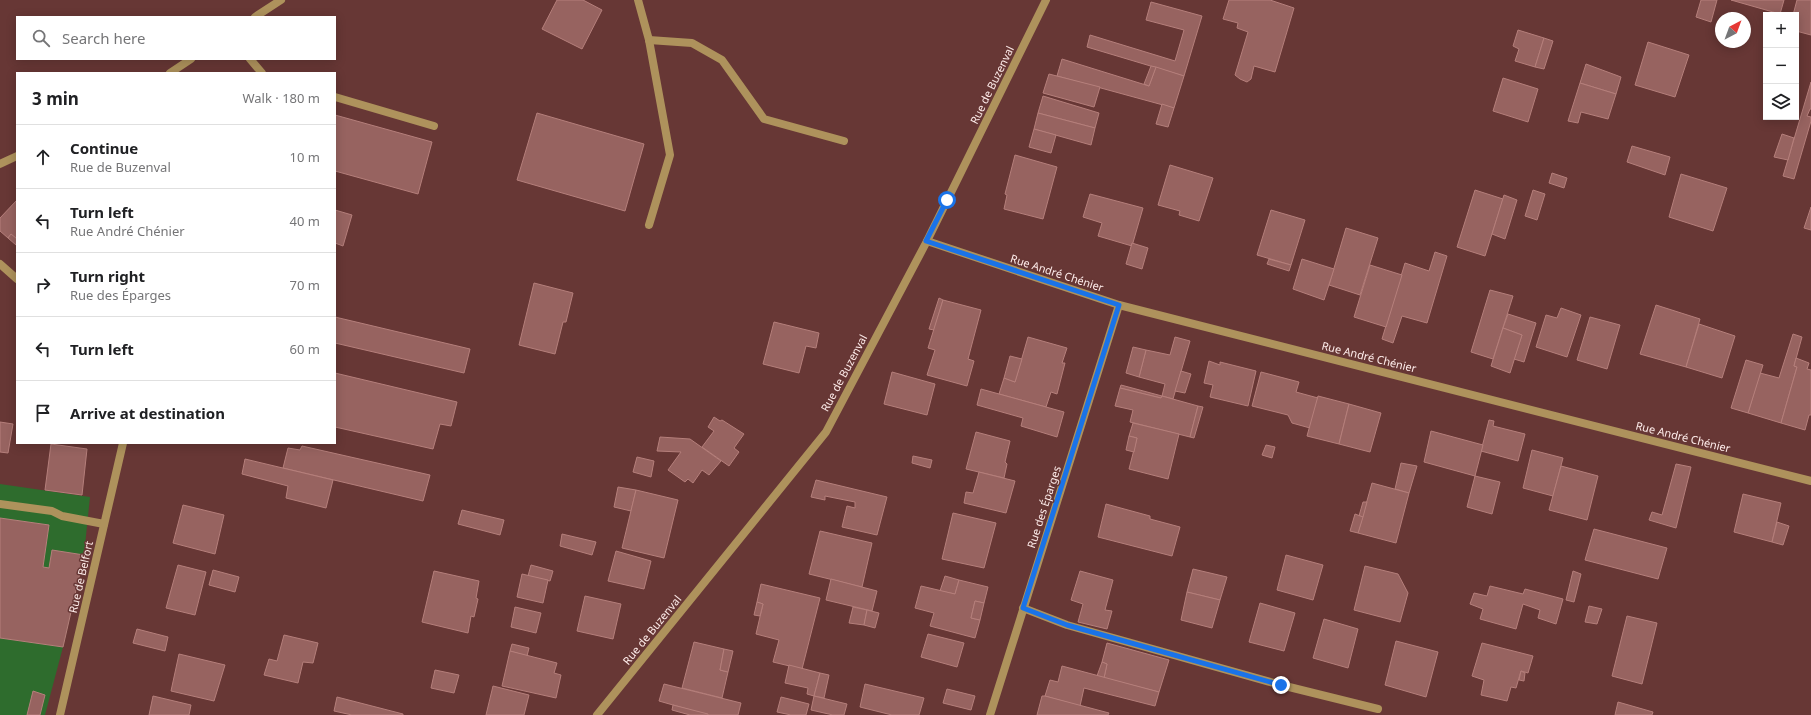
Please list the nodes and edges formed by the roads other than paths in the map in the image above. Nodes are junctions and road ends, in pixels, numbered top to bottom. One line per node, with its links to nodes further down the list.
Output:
1 (281, 0): 4 (street)
2 (638, 0): 5 (street)
3 (1046, 0): 16 (street, Rue de Buzenval)
4 (257, 16)
5 (649, 40): 12 (street); 15 (street)
6 (190, 60): 8 (street)
7 (251, 60): 9 (street)
8 (172, 72)
9 (261, 72)
10 (336, 97): 11 (street)
11 (434, 126)
12 (844, 141)
13 (16, 156): 14 (street)
14 (0, 164)
15 (649, 225)
16 (926, 241): 19 (street, Rue André Chénier); 27 (street, Rue de Buzenval)
17 (0, 264): 18 (street)
18 (16, 278)
19 (1119, 305): 21 (street, Rue André Chénier); 24 (street, Rue des Éparges)
20 (123, 444): 23 (street, Rue de Belfort)
21 (1811, 481)
22 (0, 504): 23 (street)
23 (104, 524): 26 (street, Rue de Belfort)
24 (1023, 608): 25 (street); 28 (street, Rue des Éparges)
25 (1378, 709)
26 (60, 715)
27 (597, 715)
28 (990, 715)

